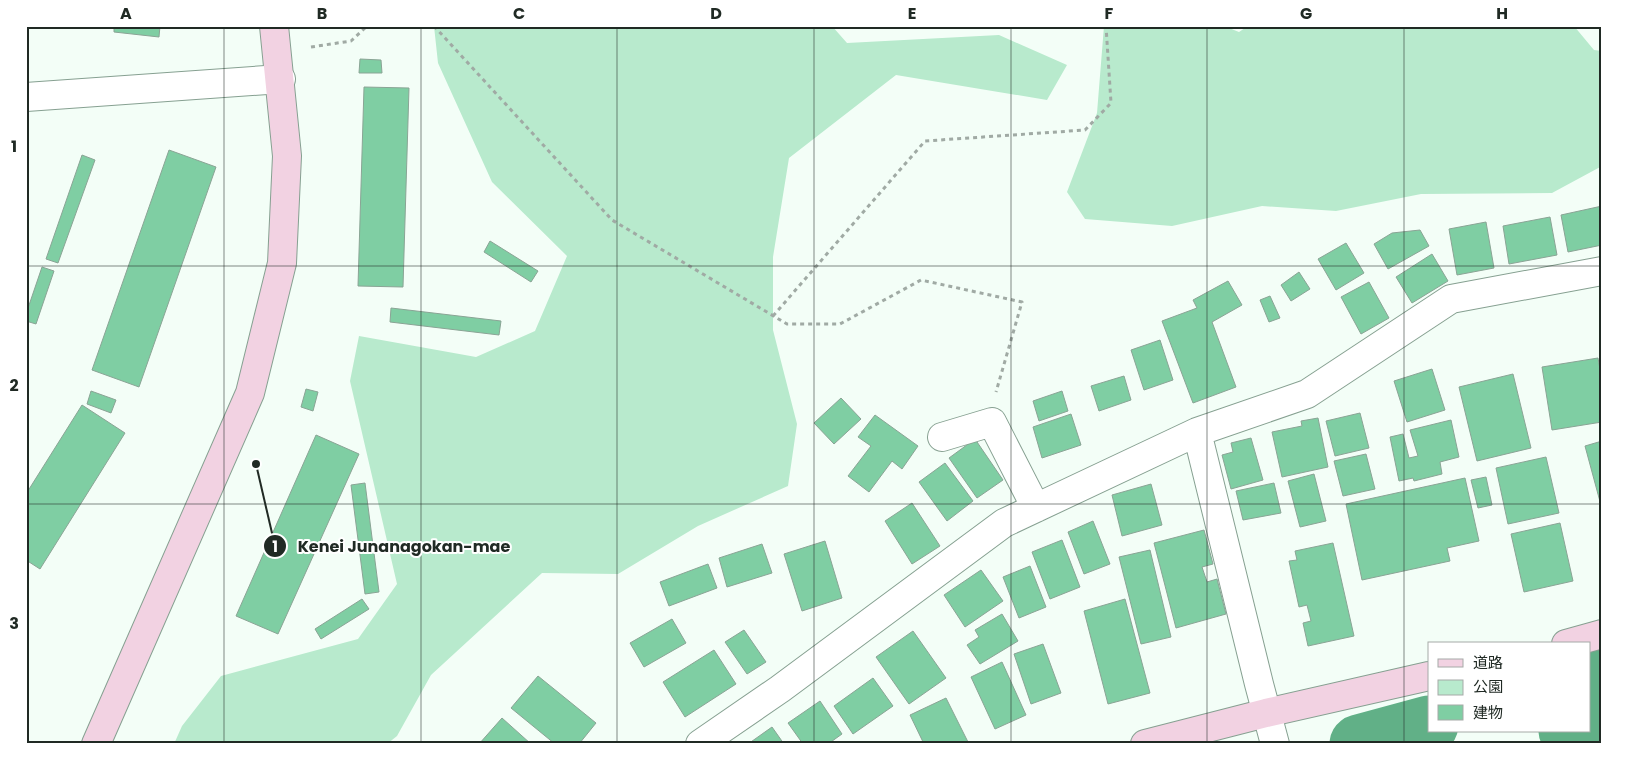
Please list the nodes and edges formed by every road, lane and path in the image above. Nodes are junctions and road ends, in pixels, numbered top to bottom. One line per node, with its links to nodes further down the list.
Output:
1 (274, 26): 6 (street)
2 (367, 26): 5 (path)
3 (434, 26): 9 (path)
4 (1106, 26): 9 (path)
5 (312, 47)
6 (281, 79): 7 (street); 18 (street)
7 (26, 97)
8 (1602, 271): 11 (street)
9 (773, 316): 10 (path)
10 (987, 423): 12 (street); 13 (street)
11 (1197, 432): 13 (street); 17 (street)
12 (942, 437)
13 (1036, 508): 19 (street)
14 (1602, 634): 15 (street)
15 (1573, 642)
16 (1428, 676): 17 (street)
17 (1272, 731): 20 (street)
18 (96, 744)
19 (700, 744)
20 (1145, 744)

